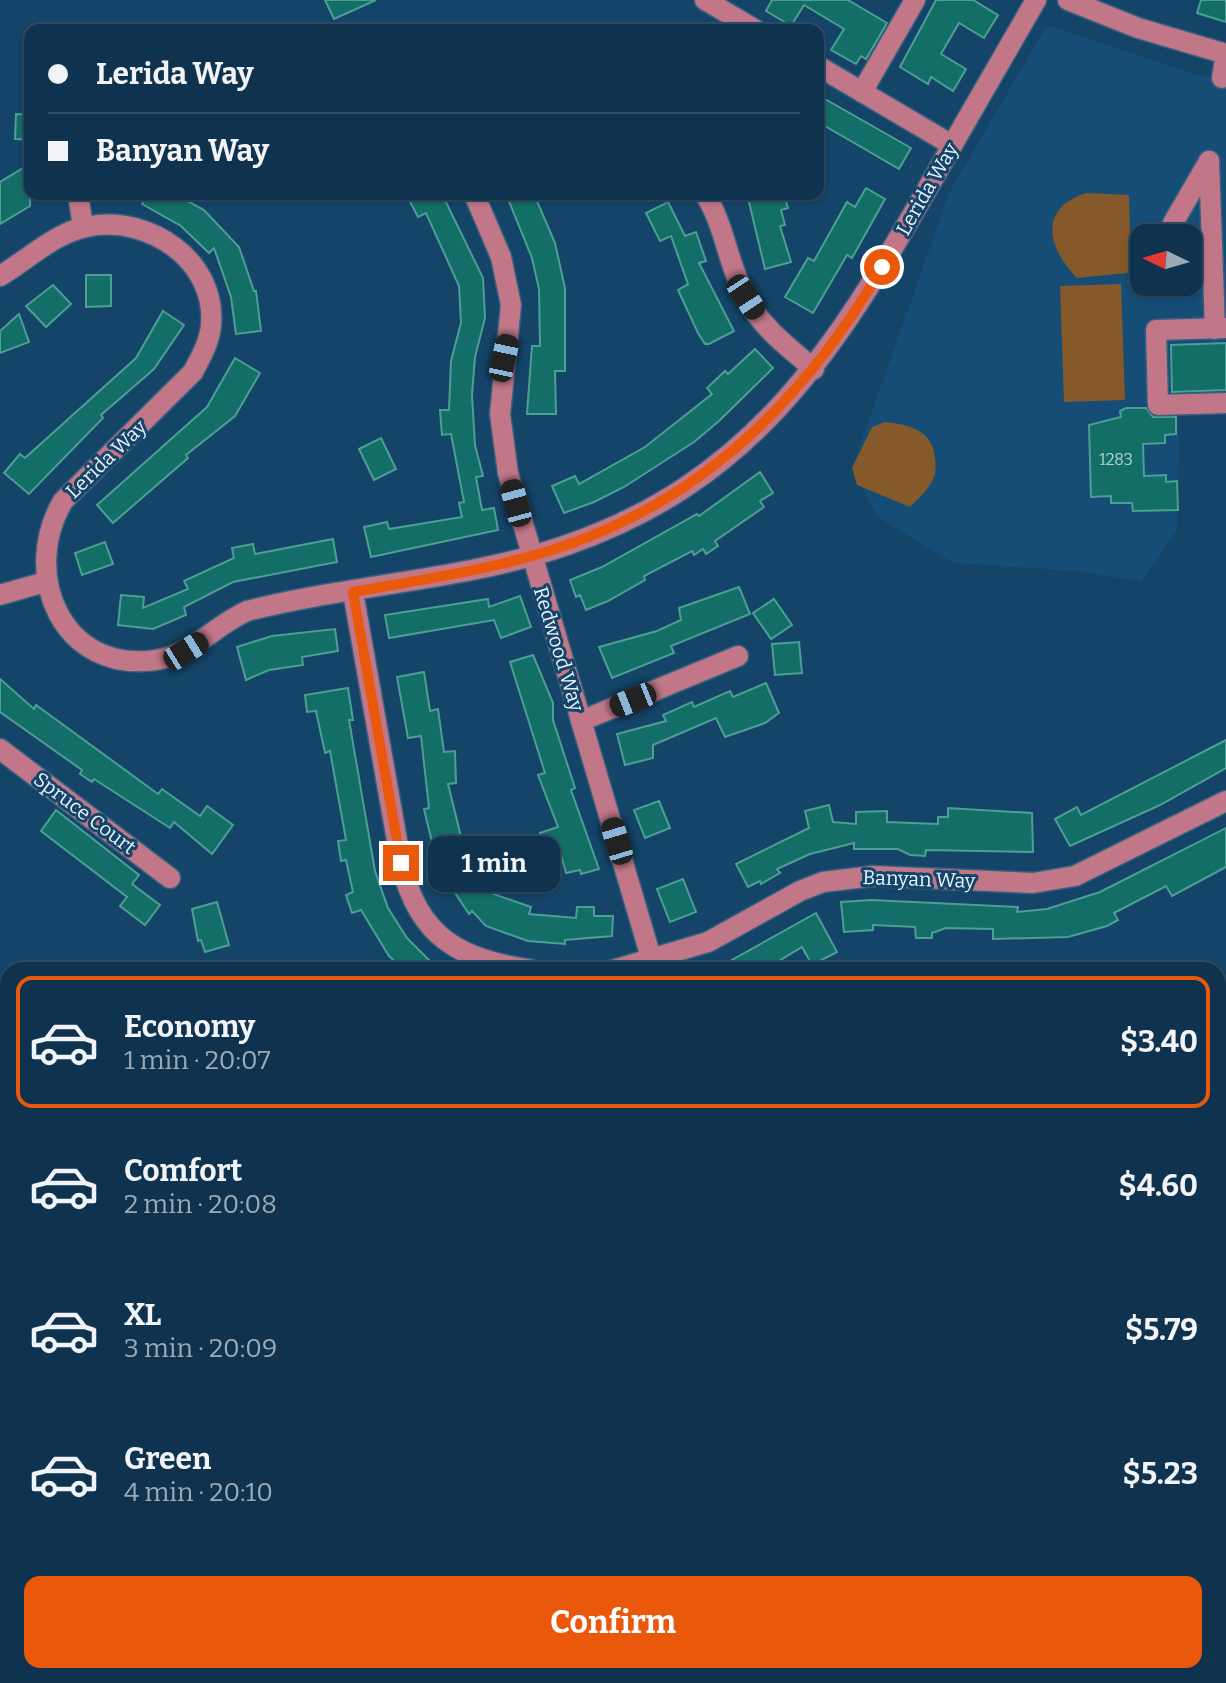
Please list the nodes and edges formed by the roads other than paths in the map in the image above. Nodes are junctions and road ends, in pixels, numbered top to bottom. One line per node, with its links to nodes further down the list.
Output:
1 (705, 0): 5 (street)
2 (915, 0): 9 (street)
3 (1036, 0): 10 (street, Lerida Way)
4 (1068, 0): 6 (street)
5 (746, 24)
6 (1226, 54): 8 (street)
7 (824, 70): 9 (street)
8 (1222, 78)
9 (862, 92): 10 (street)
10 (952, 145): 18 (street, Lerida Way)
11 (79, 200): 15 (street)
12 (476, 200): 20 (street, Redwood Way)
13 (708, 200): 18 (street)
14 (1173, 223): 17 (street)
15 (83, 227): 16 (street, Lerida Way); 21 (street, Lerida Way)
16 (1, 272)
17 (1221, 329): 19 (street)
18 (814, 369): 20 (street, Lerida Way)
19 (1226, 403)
20 (532, 556): 22 (street, Lerida Way); 25 (street, Redwood Way)
21 (45, 582): 22 (street, Lerida Way); 23 (street)
22 (353, 592): 30 (street)
23 (0, 595)
24 (738, 656): 25 (street)
25 (581, 721): 29 (street, Redwood Way)
26 (0, 749): 28 (street, Spruce Court)
27 (1226, 801): 29 (street, Banyan Way)
28 (170, 878)
29 (652, 961): 31 (street, Banyan Way)
30 (489, 962)
31 (649, 962)

